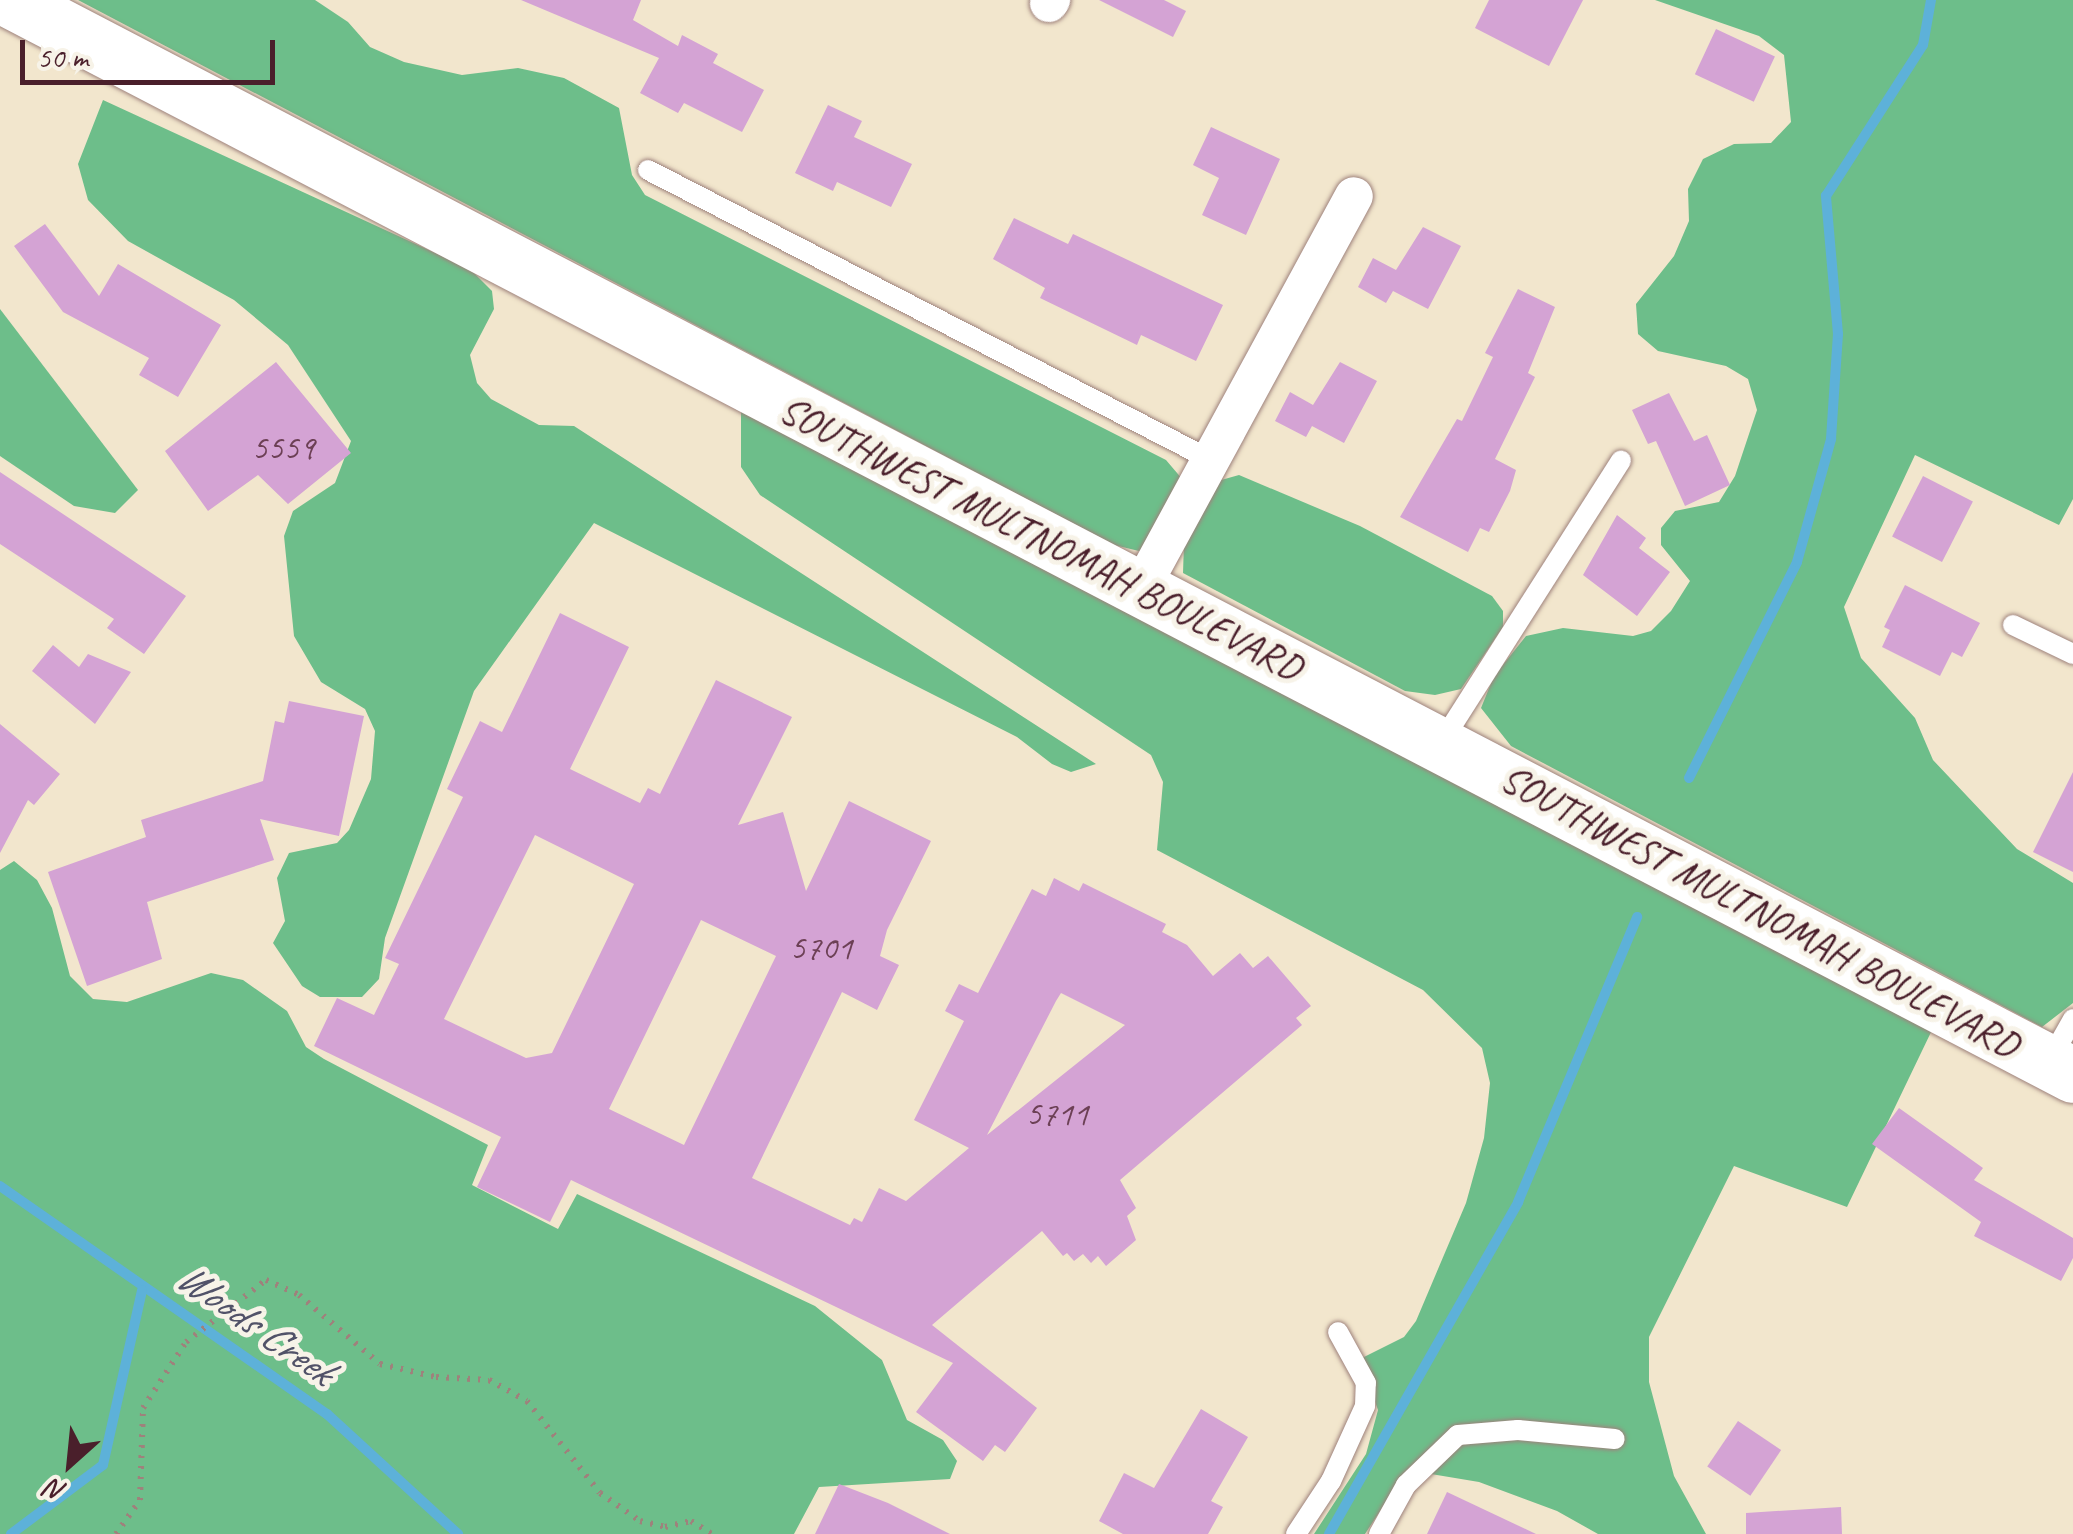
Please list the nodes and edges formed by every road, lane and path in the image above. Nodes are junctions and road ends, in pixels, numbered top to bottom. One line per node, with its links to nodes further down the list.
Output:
1 (10, 0): 6 (main road, SOUTHWEST MULTNOMAH BOULEVARD)
2 (648, 170): 4 (lane)
3 (1354, 196): 4 (street)
4 (1211, 460): 6 (street)
5 (1621, 460): 9 (lane)
6 (1140, 590): 9 (main road, SOUTHWEST MULTNOMAH BOULEVARD)
7 (2014, 626): 8 (lane)
8 (2073, 654)
9 (1440, 744): 10 (main road, SOUTHWEST MULTNOMAH BOULEVARD)
10 (2065, 1052)
11 (1338, 1332): 15 (lane)
12 (1615, 1439): 16 (lane)
13 (116, 1534): 14 (path)
14 (712, 1534)
15 (1296, 1534)
16 (1380, 1534)

